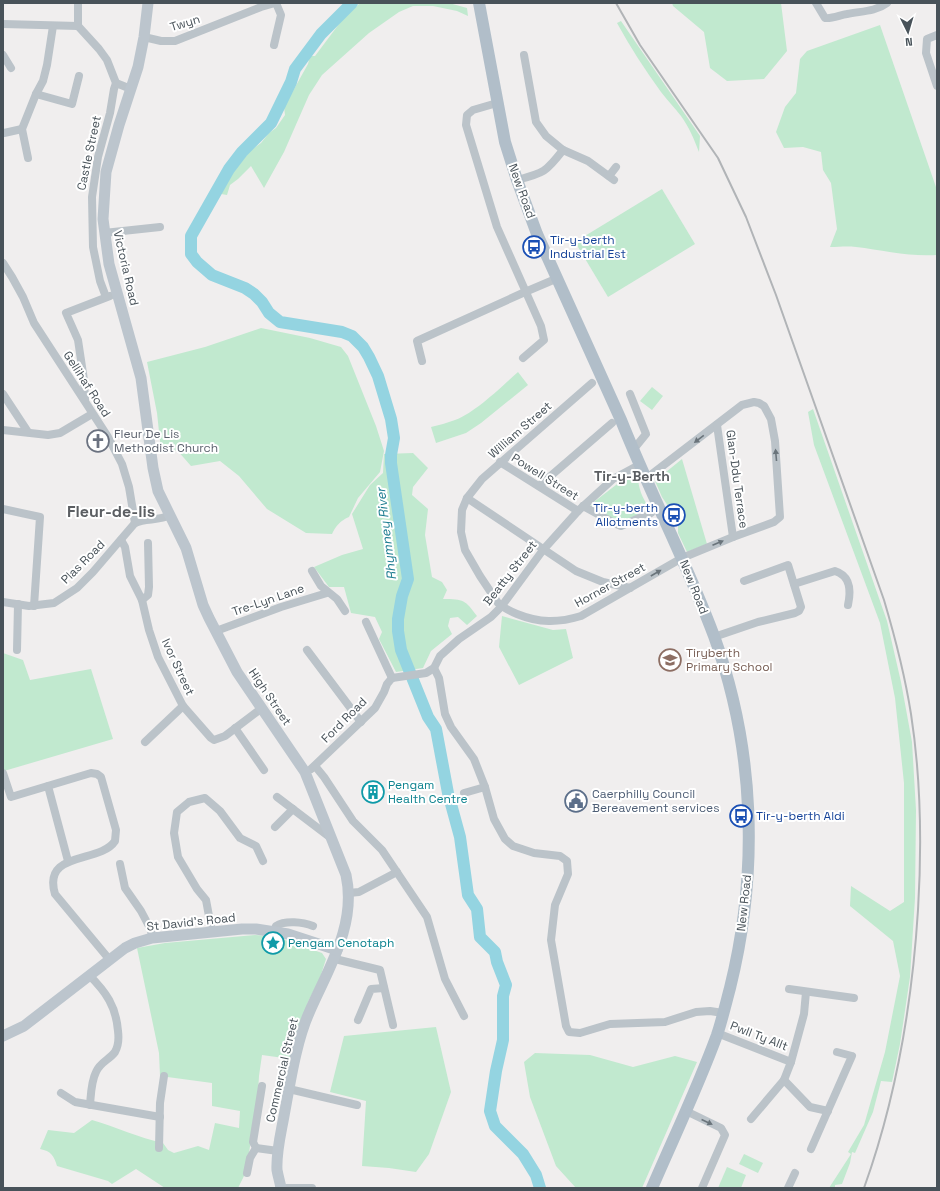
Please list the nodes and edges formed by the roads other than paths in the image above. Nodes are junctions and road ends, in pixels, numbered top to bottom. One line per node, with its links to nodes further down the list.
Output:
1 (78, 3): 9 (street)
2 (148, 3): 11 (main road, Victoria Road)
3 (276, 3): 11 (street, Twyn); 12 (street, Twyn)
4 (479, 3): 22 (main road, New Road)
5 (816, 3): 6 (street)
6 (887, 3)
7 (3, 24): 8 (street)
8 (53, 26): 9 (street); 20 (street)
9 (78, 26): 17 (street)
10 (937, 35): 18 (street)
11 (144, 37): 19 (main road, Victoria Road)
12 (274, 45)
13 (3, 55): 15 (street)
14 (524, 55): 26 (street)
15 (10, 68)
16 (79, 76): 20 (street)
17 (116, 83): 19 (street); 21 (street, Castle Street)
18 (937, 86)
19 (131, 89): 23 (main road, Victoria Road)
20 (36, 94): 24 (street)
21 (113, 96): 23 (street); 35 (street, Castle Street)
22 (498, 103): 29 (main road, New Road); 34 (street)
23 (120, 121): 31 (main road, Victoria Road)
24 (22, 129): 25 (street); 27 (street)
25 (4, 133)
26 (563, 150): 28 (street); 29 (street)
27 (28, 158)
28 (616, 167)
29 (517, 180): 33 (main road, New Road)
30 (160, 227): 31 (street)
31 (104, 233): 35 (main road, Victoria Road)
32 (3, 263): 41 (street, Gellihaf Road)
33 (558, 278): 34 (street); 47 (main road, New Road)
34 (525, 292): 36 (street); 37 (street)
35 (111, 295): 41 (street); 56 (main road, Victoria Road)
36 (524, 358)
37 (422, 361)
38 (592, 383): 48 (street, William Street)
39 (3, 394): 46 (street)
40 (630, 394): 47 (street)
41 (85, 401): 42 (street, Gellihaf Road)
42 (92, 414): 46 (street); 57 (street, Gellihaf Road)
43 (612, 423): 51 (street)
44 (717, 426): 50 (street, one-way to 50); 58 (street, Glan-Ddu Terrace); 58 (street, Horner Street, one-way to 44)
45 (3, 430): 46 (street)
46 (28, 432)
47 (632, 450): 49 (main road, New Road)
48 (500, 462): 51 (street, Powell Street); 52 (street, William Street)
49 (639, 465): 50 (main road, New Road); 54 (street, Beatty Street)
50 (645, 478): 62 (main road, New Road)
51 (539, 486): 54 (street, Powell Street)
52 (467, 498): 61 (street); 73 (street)
53 (3, 509): 72 (street)
54 (580, 509): 55 (street, Powell Street); 61 (street, Beatty Street)
55 (652, 513)
56 (170, 515): 57 (street); 76 (main road, High Street)
57 (135, 523): 59 (street, Plas Road)
58 (733, 537): 62 (street, Horner Street, one-way to 58)
59 (121, 540): 68 (street, Ivor Street); 72 (street, Plas Road)
60 (148, 543): 68 (street)
61 (543, 550): 66 (street); 73 (street, Beatty Street)
62 (682, 558): 66 (street, Horner Street, one-way to 62); 77 (main road, New Road)
63 (312, 572): 67 (street, Tre-Lyn Lane)
64 (744, 581): 65 (street)
65 (794, 584): 71 (street); 77 (street)
66 (630, 588): 73 (street, Horner Street)
67 (327, 592): 74 (street, Tre-Lyn Lane); 76 (street, Tre-Lyn Lane)
68 (142, 600): 82 (street, Ivor Street)
69 (3, 602): 70 (street, Plas Road)
70 (18, 604): 72 (street, Plas Road); 78 (street)
71 (848, 605)
72 (34, 606)
73 (502, 607): 80 (street, Beatty Street)
74 (345, 611)
75 (366, 622): 81 (street)
76 (216, 631): 83 (main road, High Street)
77 (714, 637): 113 (main road, New Road)
78 (17, 650)
79 (307, 650): 84 (street)
80 (434, 668): 81 (street, Beatty Street); 91 (street)
81 (395, 678): 84 (street, Ford Road)
82 (183, 706): 85 (street, Ivor Street); 86 (street)
83 (262, 708): 85 (street, Ivor Street); 87 (main road, High Street)
84 (361, 722): 87 (street, Ford Road)
85 (235, 728): 88 (street)
86 (145, 742)
87 (310, 769): 96 (main road, High Street); 100 (street)
88 (264, 770)
89 (3, 773): 90 (street)
90 (48, 786): 97 (street); 97 (street)
91 (485, 787): 92 (street); 113 (street)
92 (464, 793)
93 (278, 797): 94 (street)
94 (293, 809): 95 (street); 96 (street)
95 (274, 827)
96 (333, 840): 101 (main road, High Street)
97 (68, 861): 107 (street)
98 (263, 861): 104 (street)
99 (120, 864): 105 (street)
100 (397, 872): 101 (street); 114 (street)
101 (350, 893): 106 (main road, Commercial Street)
102 (312, 926): 103 (street)
103 (274, 931): 104 (main road, St David's Road); 106 (main road, St David's Road)
104 (212, 932): 105 (main road, St David's Road)
105 (152, 938): 107 (main road, St David's Road)
106 (336, 954): 109 (street); 124 (main road, Commercial Street)
107 (109, 959): 108 (main road, St David's Road)
108 (89, 975): 118 (main road, St David's Road); 126 (street)
109 (384, 988): 115 (street); 116 (street)
110 (789, 989): 111 (street)
111 (806, 992): 112 (street); 120 (street, Pwll Ty Allt)
112 (854, 998)
113 (723, 1013): 117 (main road, New Road)
114 (464, 1016)
115 (358, 1020)
116 (393, 1025)
117 (718, 1033): 120 (street, Pwll Ty Allt); 128 (main road, New Road)
118 (3, 1036)
119 (837, 1052): 129 (street)
120 (791, 1062): 122 (street, Pwll Ty Allt)
121 (164, 1076): 130 (street)
122 (784, 1080): 129 (street); 131 (street, Pwll Ty Allt)
123 (262, 1086): 133 (street)
124 (289, 1089): 127 (street); 135 (main road, Commercial Street)
125 (61, 1093): 126 (street)
126 (90, 1105): 130 (street)
127 (357, 1105)
128 (686, 1111): 140 (main road, New Road); 141 (street, one-way to 141)
129 (828, 1111): 134 (street)
130 (160, 1117): 132 (street)
131 (751, 1119)
132 (159, 1148)
133 (256, 1148): 135 (street); 136 (street)
134 (811, 1149)
135 (278, 1151): 138 (main road, Commercial Street)
136 (247, 1173)
137 (795, 1173): 142 (street)
138 (281, 1188): 139 (street)
139 (312, 1188)
140 (652, 1188)
141 (702, 1188)
142 (788, 1188)

